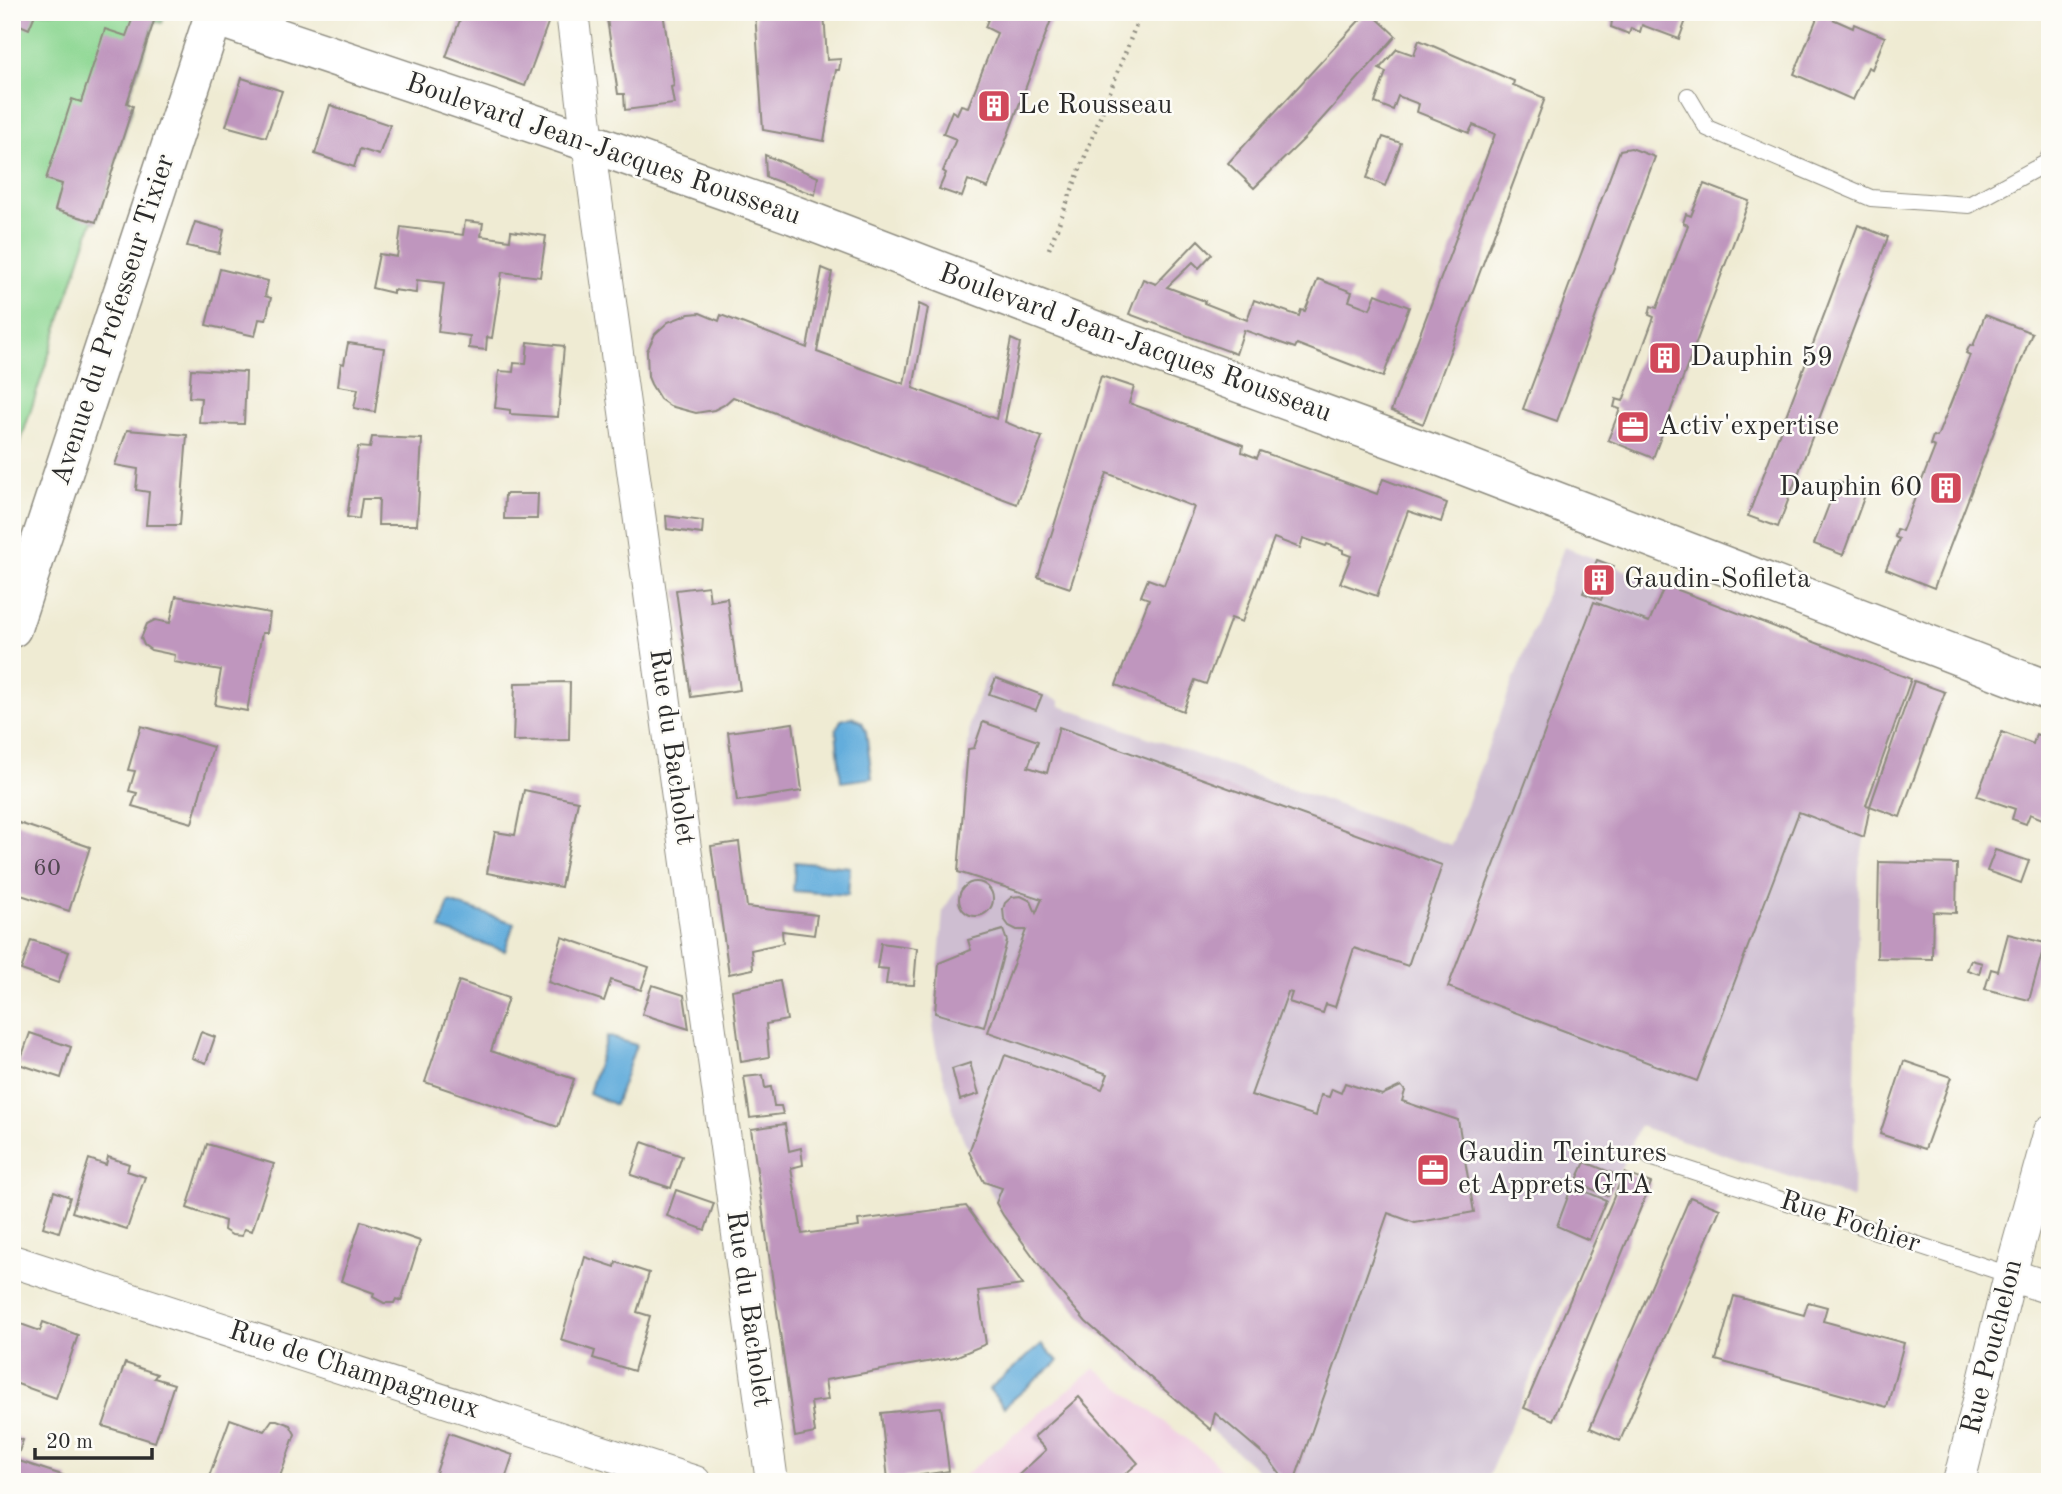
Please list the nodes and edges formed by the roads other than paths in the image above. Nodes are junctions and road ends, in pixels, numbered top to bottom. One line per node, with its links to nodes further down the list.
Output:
1 (572, 12): 4 (street, Rue du Bacholet)
2 (214, 14): 4 (main road, Boulevard Jean-Jacques Rousseau); 6 (main road, Avenue du Professeur Tixier)
3 (1688, 96): 5 (lane)
4 (588, 142): 7 (main road, Boulevard Jean-Jacques Rousseau); 14 (street, Rue du Bacholet)
5 (2050, 155)
6 (12, 628)
7 (2050, 691)
8 (2050, 1131): 11 (street, Rue Pouchelon)
9 (1650, 1157): 11 (lane, Rue Fochier)
10 (12, 1261): 13 (street, Rue de Champagneux)
11 (2010, 1275): 12 (street, Rue Fochier); 15 (street, Rue Pouchelon)
12 (2050, 1288)
13 (695, 1482)
14 (772, 1482)
15 (1959, 1482)

